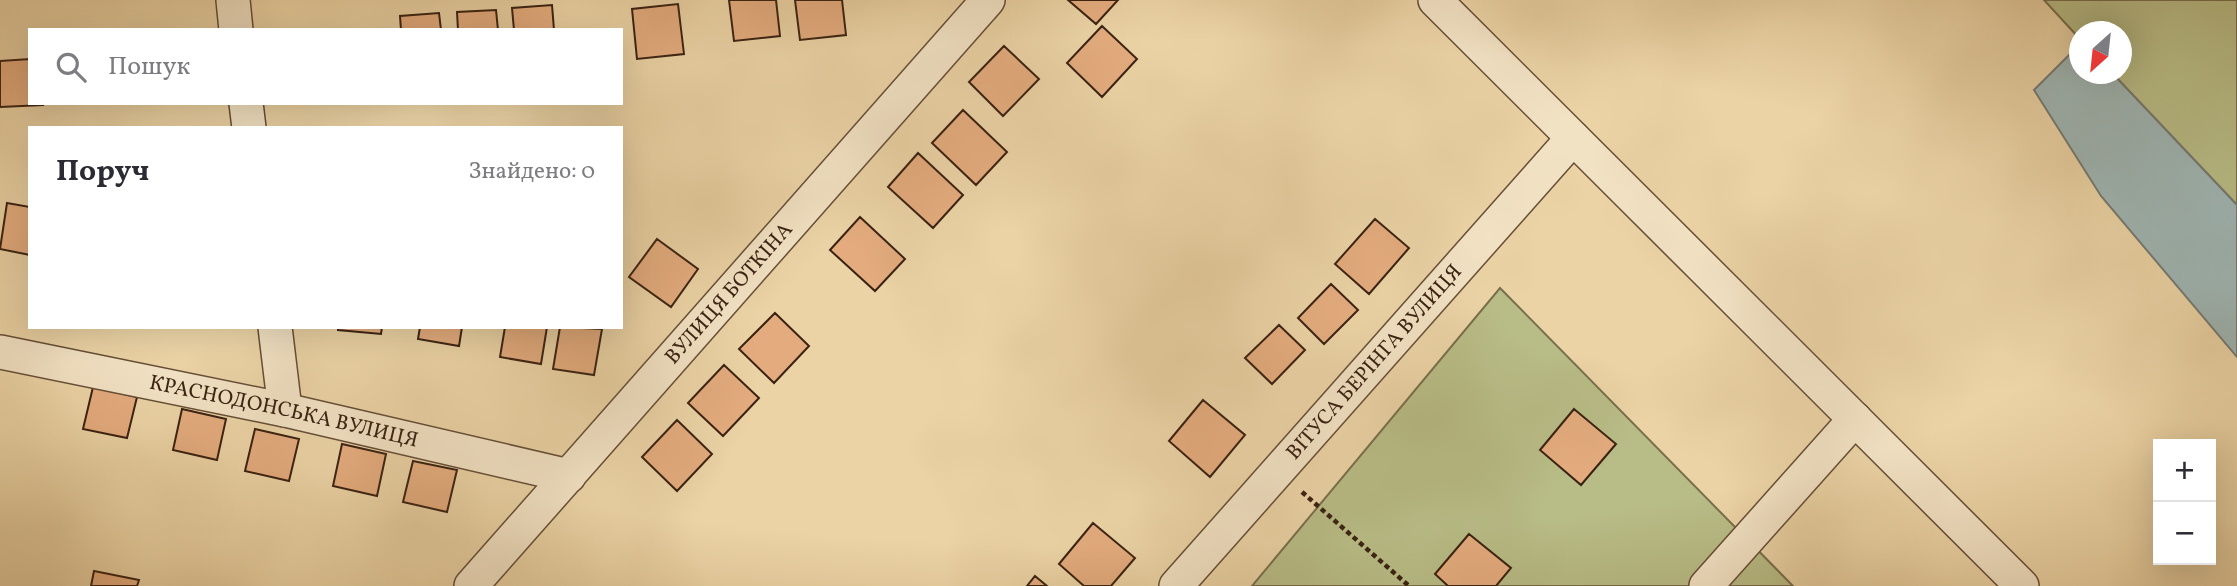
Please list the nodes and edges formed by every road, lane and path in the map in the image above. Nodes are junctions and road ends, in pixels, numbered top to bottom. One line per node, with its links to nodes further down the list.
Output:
1 (233, 0): 4 (street)
2 (988, 0): 13 (street, ВУЛИЦЯ БОТКІНА)
3 (1435, 0): 7 (street)
4 (236, 28)
5 (246, 105): 6 (street)
6 (249, 126)
7 (1573, 138): 11 (street); 12 (street, ВІТУСА БЕРІНГА ВУЛИЦЯ)
8 (275, 329): 10 (street)
9 (0, 352): 10 (street, КРАСНОДОНСЬКА ВУЛИЦЯ)
10 (285, 410): 13 (street, КРАСНОДОНСЬКА ВУЛИЦЯ)
11 (1855, 419): 17 (street); 18 (street)
12 (1279, 471): 15 (street, ВІТУСА БЕРІНГА ВУЛИЦЯ); 16 (path)
13 (569, 476): 14 (street, ВУЛИЦЯ БОТКІНА)
14 (471, 586)
15 (1176, 586)
16 (1409, 586)
17 (1706, 586)
18 (2022, 586)

